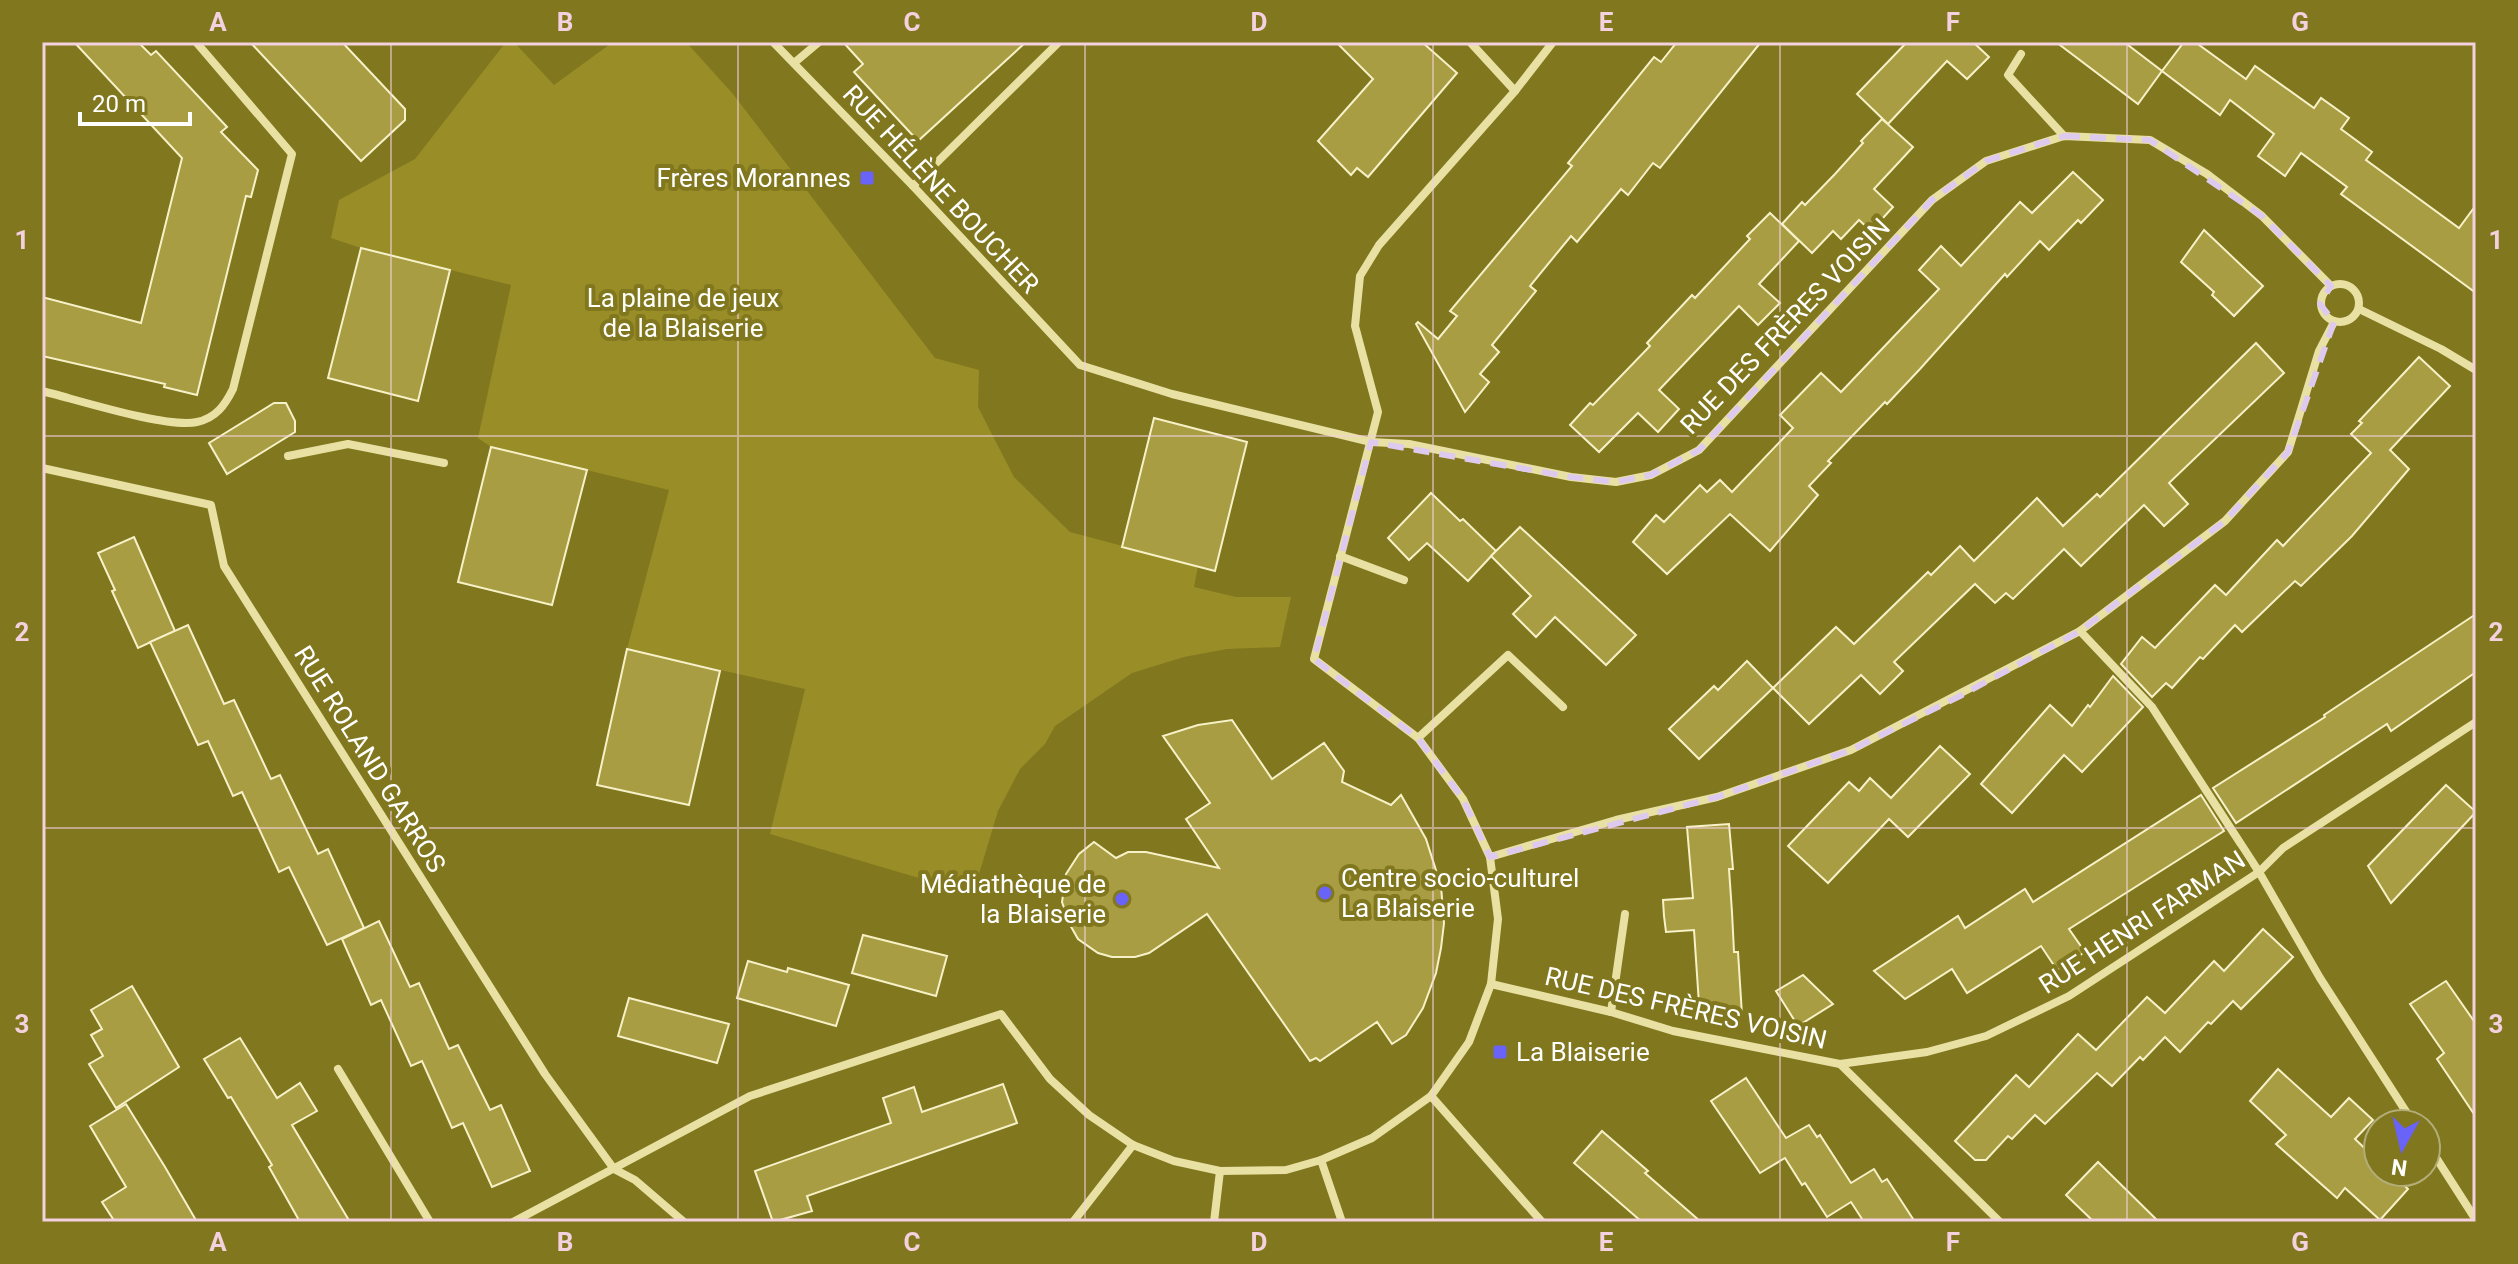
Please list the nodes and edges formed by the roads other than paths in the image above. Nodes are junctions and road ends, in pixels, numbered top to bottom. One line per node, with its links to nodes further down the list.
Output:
1 (196, 42): 17 (street)
2 (773, 42): 8 (street, RUE HÉLÈNE BOUCHER)
3 (819, 42): 8 (street)
4 (1059, 42): 11 (street)
5 (1470, 42): 9 (street)
6 (1553, 42): 9 (street)
7 (2021, 54): 10 (street)
8 (794, 63): 11 (street, RUE HÉLÈNE BOUCHER)
9 (1515, 91): 18 (street)
10 (2064, 136): 12 (street, RUE DES FRÈRES VOISIN); 18 (street, RUE DES FRÈRES VOISIN)
11 (913, 186): 15 (street, RUE HÉLÈNE BOUCHER)
12 (2331, 286): 13 (street, RUE DES FRÈRES VOISIN); 14 (street)
13 (2359, 309): 14 (street); 16 (street, RUE DES FRÈRES VOISIN)
14 (2334, 322): 24 (street)
15 (1080, 365): 18 (street, RUE DES FRÈRES VOISIN)
16 (2476, 370)
17 (42, 391)
18 (1371, 442): 22 (street)
19 (288, 456): 20 (street)
20 (444, 463)
21 (42, 468): 40 (street, RUE ROLAND GARROS)
22 (1340, 556): 23 (street); 27 (street)
23 (1404, 580)
24 (2080, 631): 28 (street); 29 (street)
25 (1563, 707): 27 (street)
26 (2476, 722): 29 (street, RUE HENRI FARMAN)
27 (1418, 738): 28 (street)
28 (1490, 857): 31 (street)
29 (2259, 872): 33 (street, RUE HENRI FARMAN); 36 (street)
30 (1625, 914): 32 (street)
31 (1491, 984): 32 (street, RUE DES FRÈRES VOISIN); 35 (street)
32 (1611, 1012): 33 (street, RUE DES FRÈRES VOISIN)
33 (1840, 1064): 50 (street, RUE DES FRÈRES VOISIN)
34 (338, 1069): 43 (street)
35 (1431, 1096): 38 (street); 49 (street)
36 (2404, 1108)
37 (1133, 1145): 40 (street); 41 (street); 46 (street)
38 (1321, 1160): 41 (street); 48 (street)
39 (2442, 1167): 42 (street)
40 (614, 1169): 44 (street); 45 (street)
41 (1220, 1171): 47 (street)
42 (2476, 1220)
43 (430, 1222)
44 (513, 1222)
45 (684, 1222)
46 (1073, 1222)
47 (1214, 1222)
48 (1342, 1222)
49 (1542, 1222)
50 (2000, 1222)

